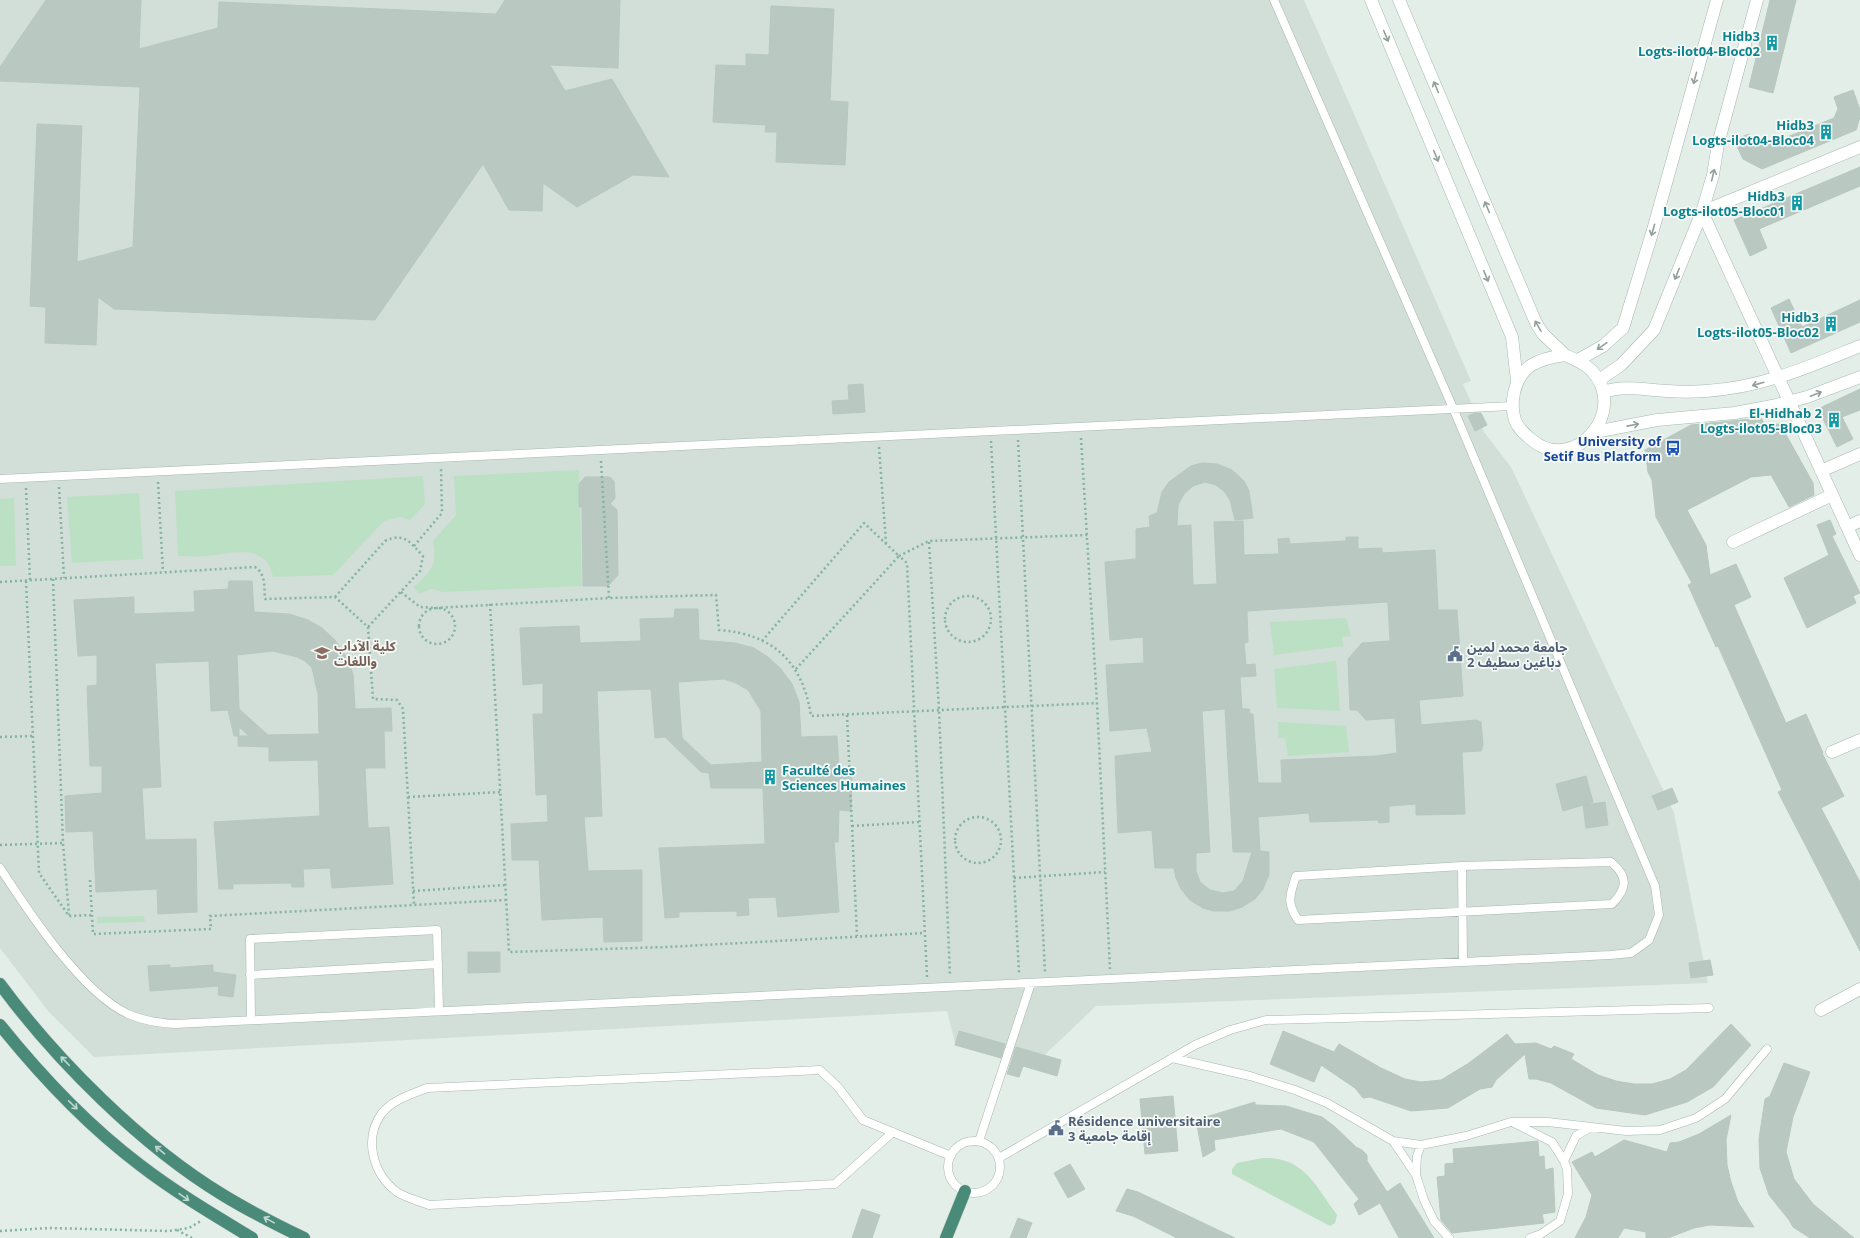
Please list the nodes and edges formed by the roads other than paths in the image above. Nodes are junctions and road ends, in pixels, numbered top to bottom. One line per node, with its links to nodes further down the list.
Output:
1 (1274, 0): 18 (lane)
2 (1371, 0): 14 (main road, one-way to 14)
3 (1399, 0): 9 (main road, one-way to 3)
4 (1717, 0): 10 (main road, one-way to 10)
5 (1757, 0): 7 (main road, one-way to 5)
6 (1860, 147): 7 (main road)
7 (1702, 212): 12 (main road); 13 (main road, one-way to 13)
8 (1860, 346): 12 (main road)
9 (1565, 355): 10 (main road); 14 (main road)
10 (1578, 360): 13 (main road)
11 (1860, 377): 16 (main road, one-way to 11)
12 (1778, 378): 15 (main road, one-way to 15); 16 (main road)
13 (1599, 380): 15 (main road)
14 (1517, 381): 17 (main road)
15 (1604, 392): 19 (main road)
16 (1789, 402): 19 (main road, one-way to 16); 21 (main road)
17 (1512, 406): 18 (lane); 19 (main road)
18 (1453, 408): 22 (lane); 33 (lane)
19 (1595, 432)
20 (1860, 454): 21 (main road)
21 (1821, 472): 23 (main road)
22 (0, 479)
23 (1832, 495): 25 (main road); 26 (main road)
24 (1860, 521): 25 (main road)
25 (1847, 526): 27 (main road)
26 (1733, 542)
27 (1860, 555)
28 (1860, 740): 29 (main road)
29 (1832, 752)
30 (1462, 866): 32 (lane); 32 (lane); 32 (lane)
31 (0, 868): 42 (lane)
32 (1462, 912): 33 (lane)
33 (1463, 962): 36 (lane)
34 (438, 964): 35 (lane); 35 (lane); 41 (lane)
35 (250, 975): 42 (lane)
36 (1031, 983): 41 (lane); 49 (lane)
37 (0, 984): 58 (highway, one-way to 37)
38 (1860, 989): 40 (main road)
39 (1709, 1008): 45 (lane)
40 (1821, 1010)
41 (439, 1011): 42 (lane)
42 (251, 1020)
43 (0, 1025): 57 (highway, one-way to 57)
44 (1767, 1049): 47 (lane)
45 (1172, 1058): 50 (lane); 53 (lane)
46 (1511, 1122): 47 (lane); 51 (lane); 54 (lane)
47 (1591, 1127): 54 (lane)
48 (893, 1132): 48 (lane); 52 (lane)
49 (979, 1141): 52 (lane); 53 (lane)
50 (1393, 1141): 51 (lane); 55 (lane)
51 (1421, 1145): 55 (lane)
52 (951, 1156): 56 (lane)
53 (999, 1158): 56 (lane)
54 (1564, 1161): 61 (lane)
55 (1416, 1175): 60 (lane)
56 (965, 1191): 59 (highway)
57 (252, 1238)
58 (304, 1238)
59 (946, 1238)
60 (1448, 1238)
61 (1530, 1238)

